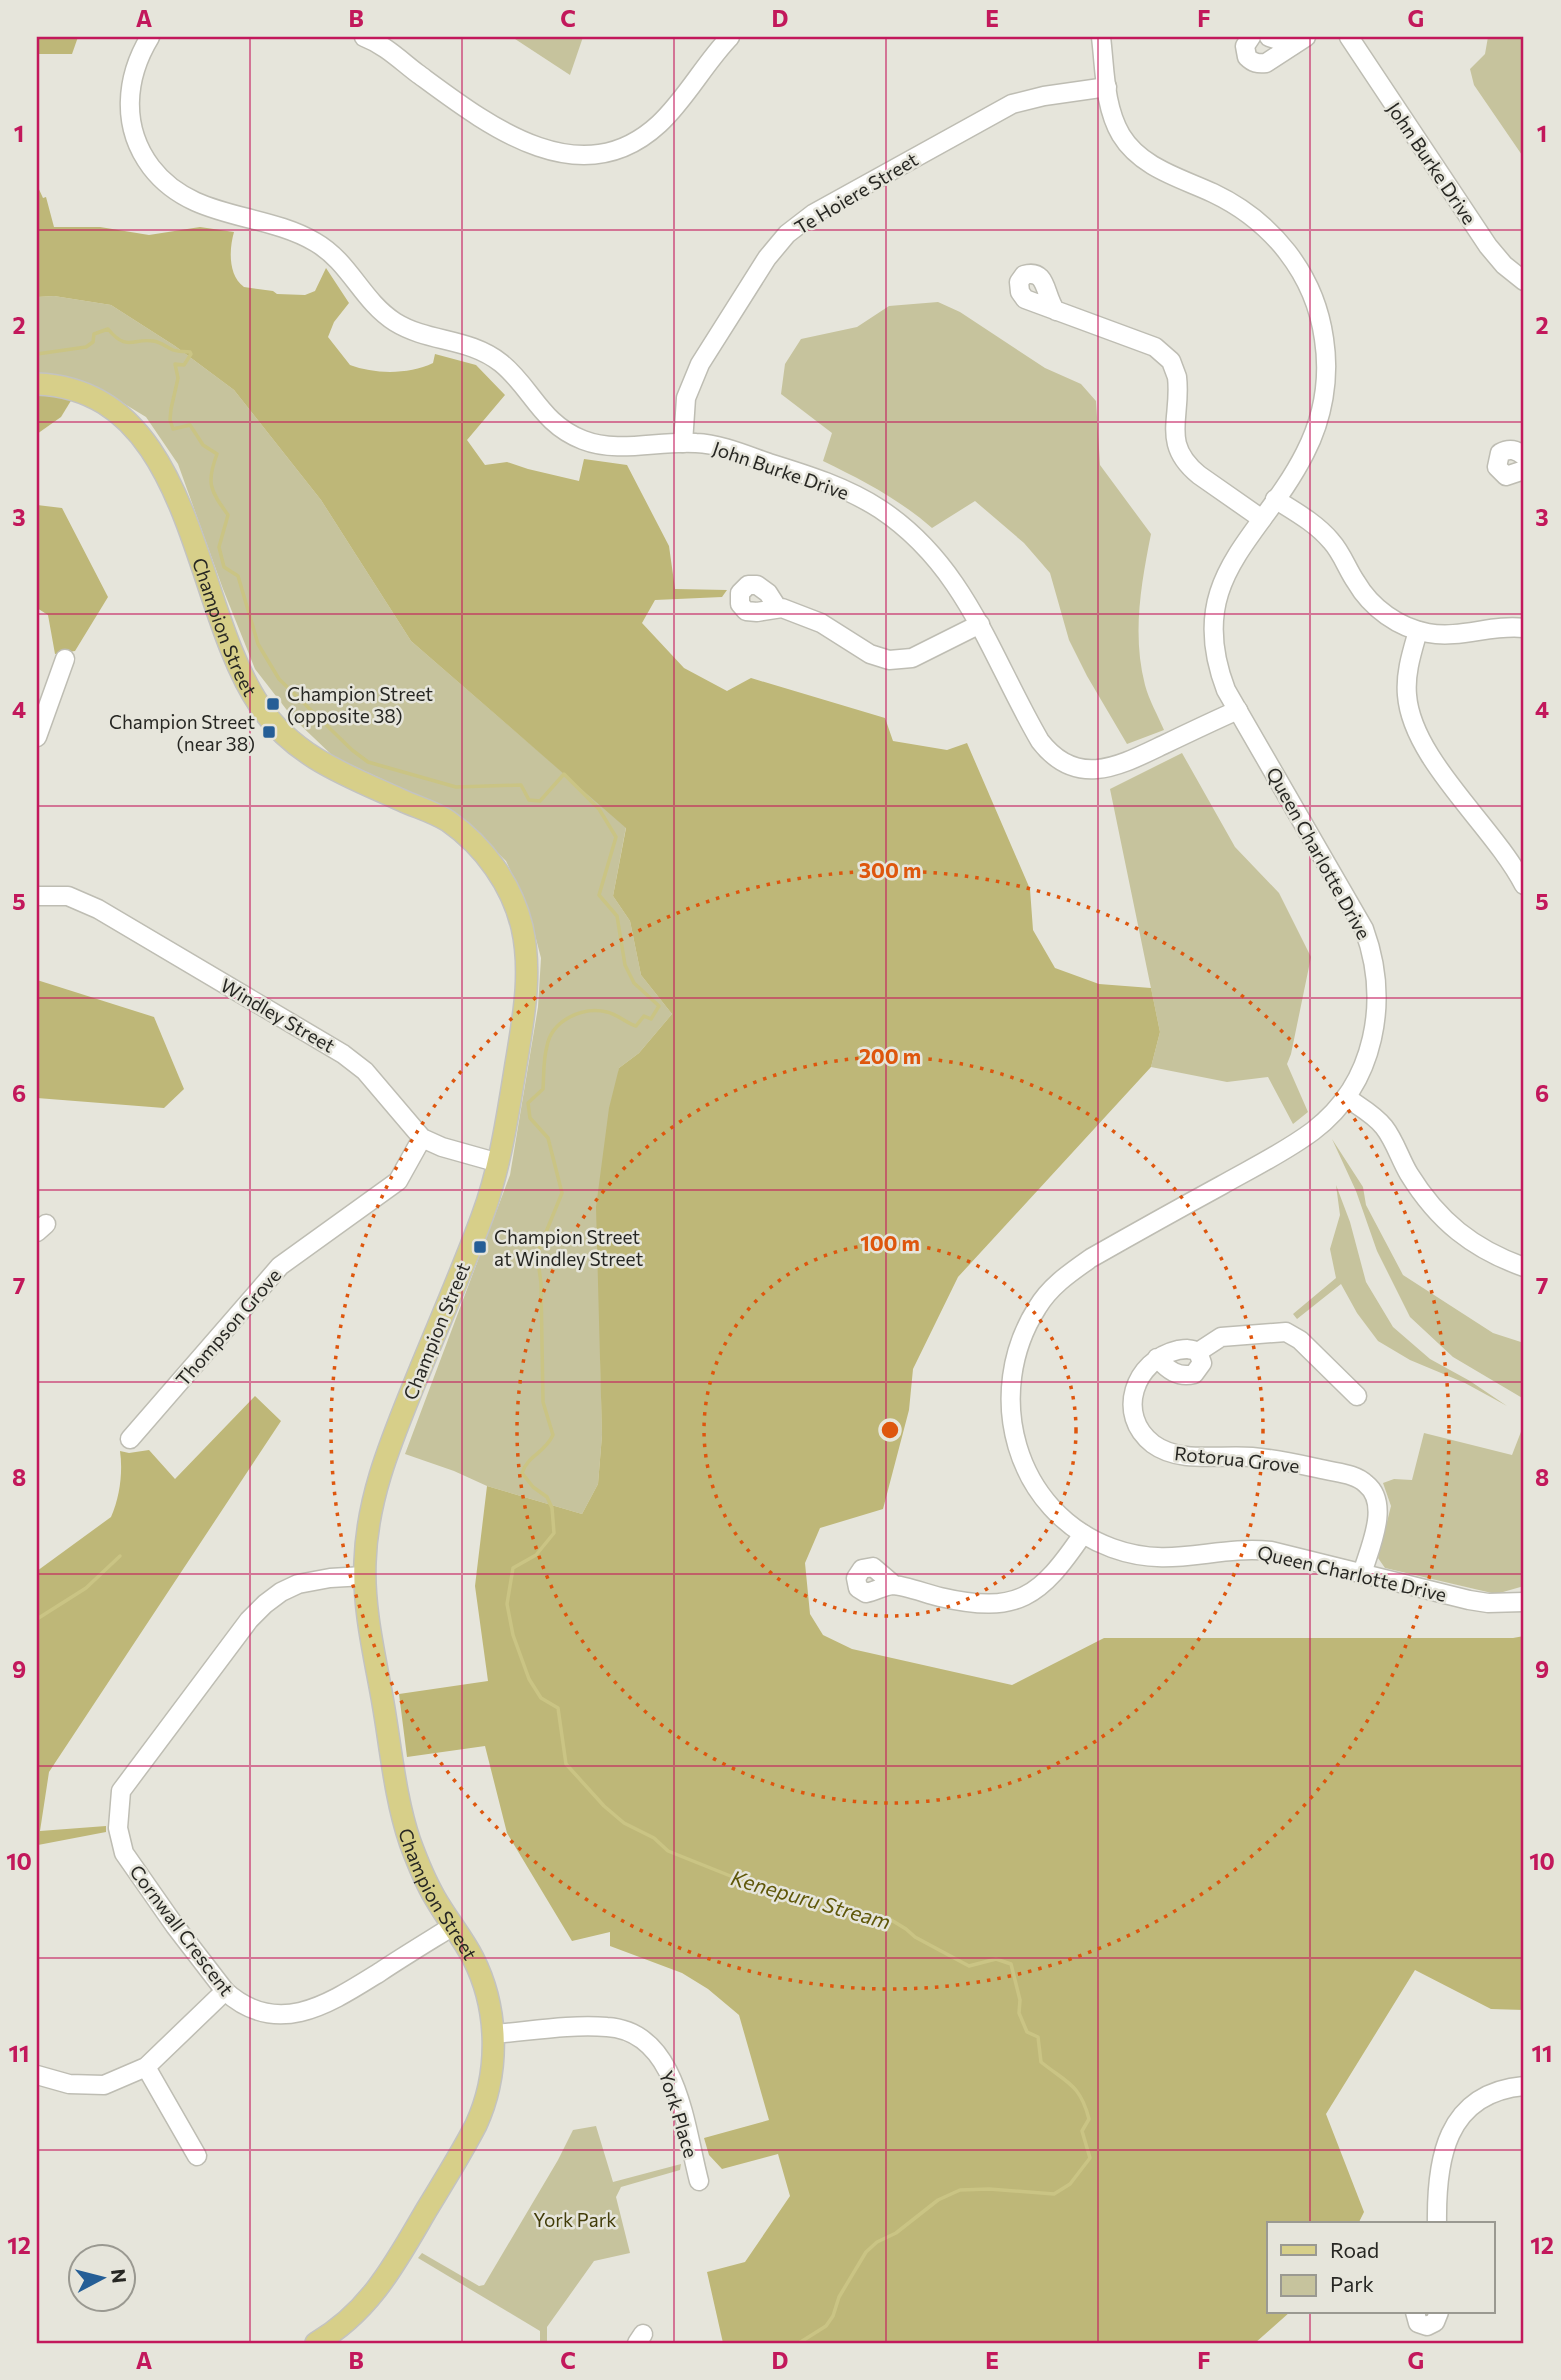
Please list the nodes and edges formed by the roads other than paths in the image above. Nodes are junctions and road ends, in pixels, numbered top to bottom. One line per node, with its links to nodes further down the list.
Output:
1 (150, 37): 13 (street, John Burke Drive)
2 (364, 37): 3 (street)
3 (730, 37)
4 (1101, 37): 9 (street, Queen Charlotte Drive)
5 (1251, 37): 8 (street)
6 (1269, 37): 8 (street)
7 (1349, 37): 10 (street, John Burke Drive)
8 (1300, 41)
9 (1107, 87): 13 (street, Te Hoiere Street); 16 (street, Queen Charlotte Drive)
10 (1524, 281)
11 (1056, 310): 17 (street)
12 (37, 384): 29 (main road, Champion Street)
13 (683, 443): 19 (street, John Burke Drive)
14 (1524, 456): 15 (street)
15 (1524, 470)
16 (1275, 499): 17 (street, Queen Charlotte Drive); 21 (street)
17 (1262, 519): 23 (street, Queen Charlotte Drive)
18 (778, 607): 19 (street)
19 (980, 624): 23 (street, John Burke Drive)
20 (1524, 628): 21 (street)
21 (1418, 631): 25 (street)
22 (65, 659): 24 (street)
23 (1238, 710): 27 (street, Queen Charlotte Drive)
24 (37, 737)
25 (1524, 885)
26 (37, 896): 28 (street, Windley Street)
27 (1346, 1097): 30 (street); 35 (street, Queen Charlotte Drive)
28 (422, 1138): 29 (street, Windley Street); 34 (street, Thompson Grove)
29 (499, 1163): 37 (main road, Champion Street)
30 (1524, 1267)
31 (1198, 1352): 32 (street); 32 (street); 33 (street)
32 (1157, 1358): 36 (street, Rotorua Grove)
33 (1357, 1396)
34 (130, 1439)
35 (1083, 1534): 36 (street, Queen Charlotte Drive); 38 (street)
36 (1362, 1574): 39 (street, Queen Charlotte Drive)
37 (364, 1576): 40 (main road, Champion Street); 41 (street, Cornwall Crescent)
38 (894, 1585)
39 (1524, 1602)
40 (453, 1926): 41 (street, Cornwall Crescent); 42 (main road, Champion Street)
41 (225, 1991): 43 (street)
42 (494, 2034): 47 (street, York Place); 51 (main road, Champion Street)
43 (146, 2067): 44 (street); 46 (street)
44 (37, 2074)
45 (1524, 2086): 48 (street)
46 (197, 2156)
47 (699, 2181)
48 (1437, 2222)
49 (1416, 2314): 50 (street)
50 (1438, 2314)
51 (326, 2341)

